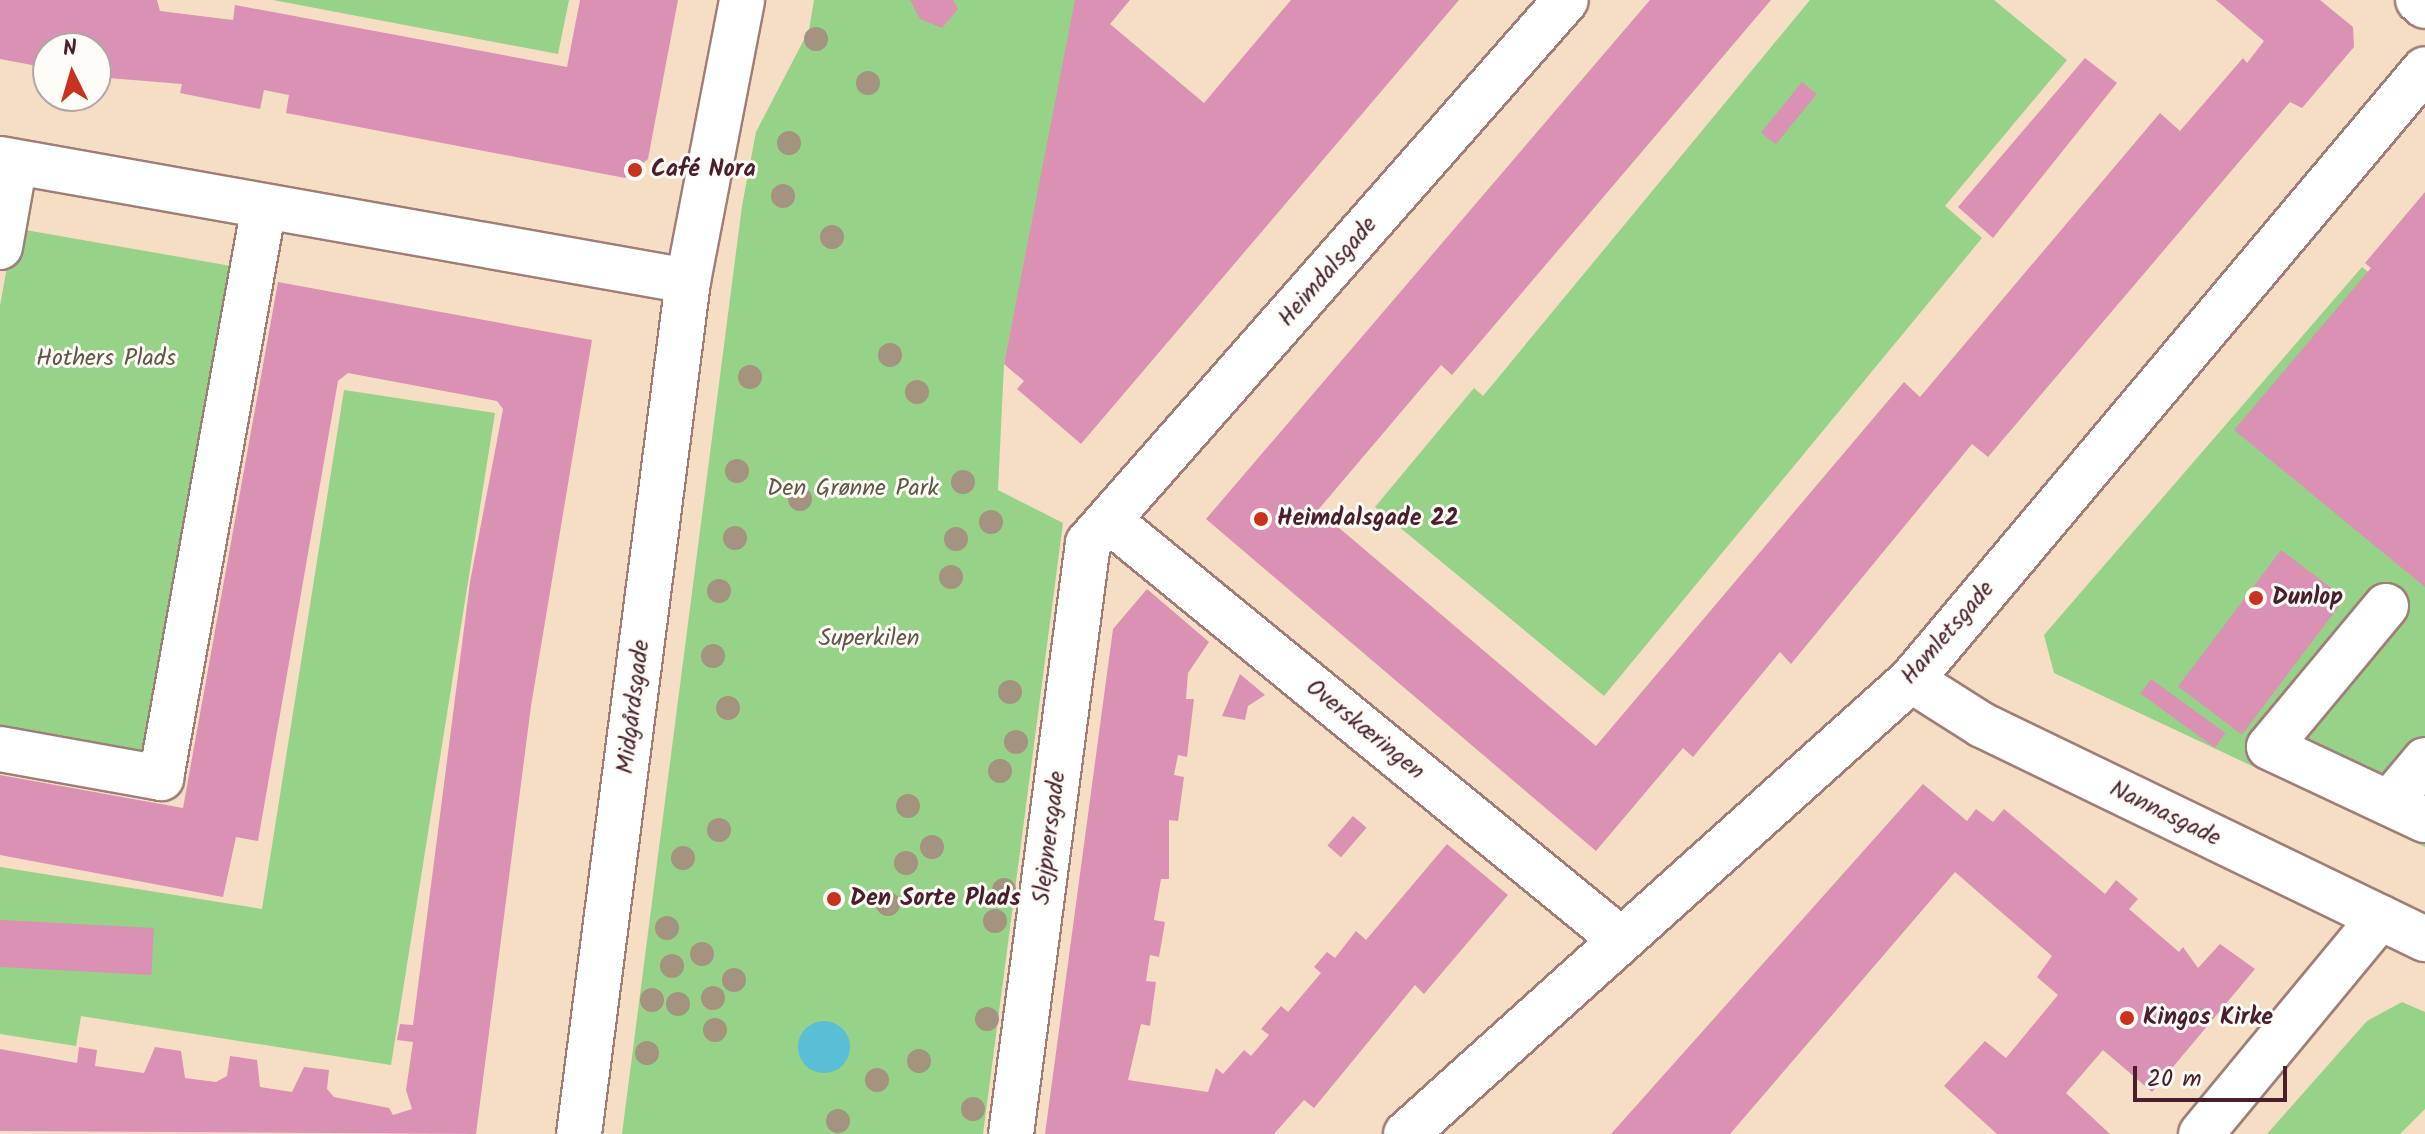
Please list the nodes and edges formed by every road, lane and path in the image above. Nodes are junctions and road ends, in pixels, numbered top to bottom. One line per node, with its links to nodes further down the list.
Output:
1 (742, 0): 9 (street)
2 (1566, 0): 10 (street, Heimdalsgade)
3 (2418, 0): 4 (street)
4 (2425, 6)
5 (2425, 69): 12 (street, Hamletsgade)
6 (8, 160): 7 (street); 8 (street)
7 (264, 206): 9 (street); 13 (street)
8 (0, 247)
9 (688, 281): 19 (street, Midgårdsgade)
10 (1100, 532): 17 (street, Overskæringen); 20 (street, Slejpnersgade)
11 (2386, 606): 15 (street)
12 (1911, 680): 16 (street, Nannasgade); 17 (street, Hamletsgade)
13 (0, 749)
14 (2425, 760): 15 (street)
15 (2407, 812)
16 (2380, 918): 18 (street, Nannasgade); 22 (street)
17 (1619, 938): 21 (street, Hamletsgade)
18 (2425, 939)
19 (579, 1134)
20 (1011, 1134)
21 (1406, 1134)
22 (2201, 1134)

